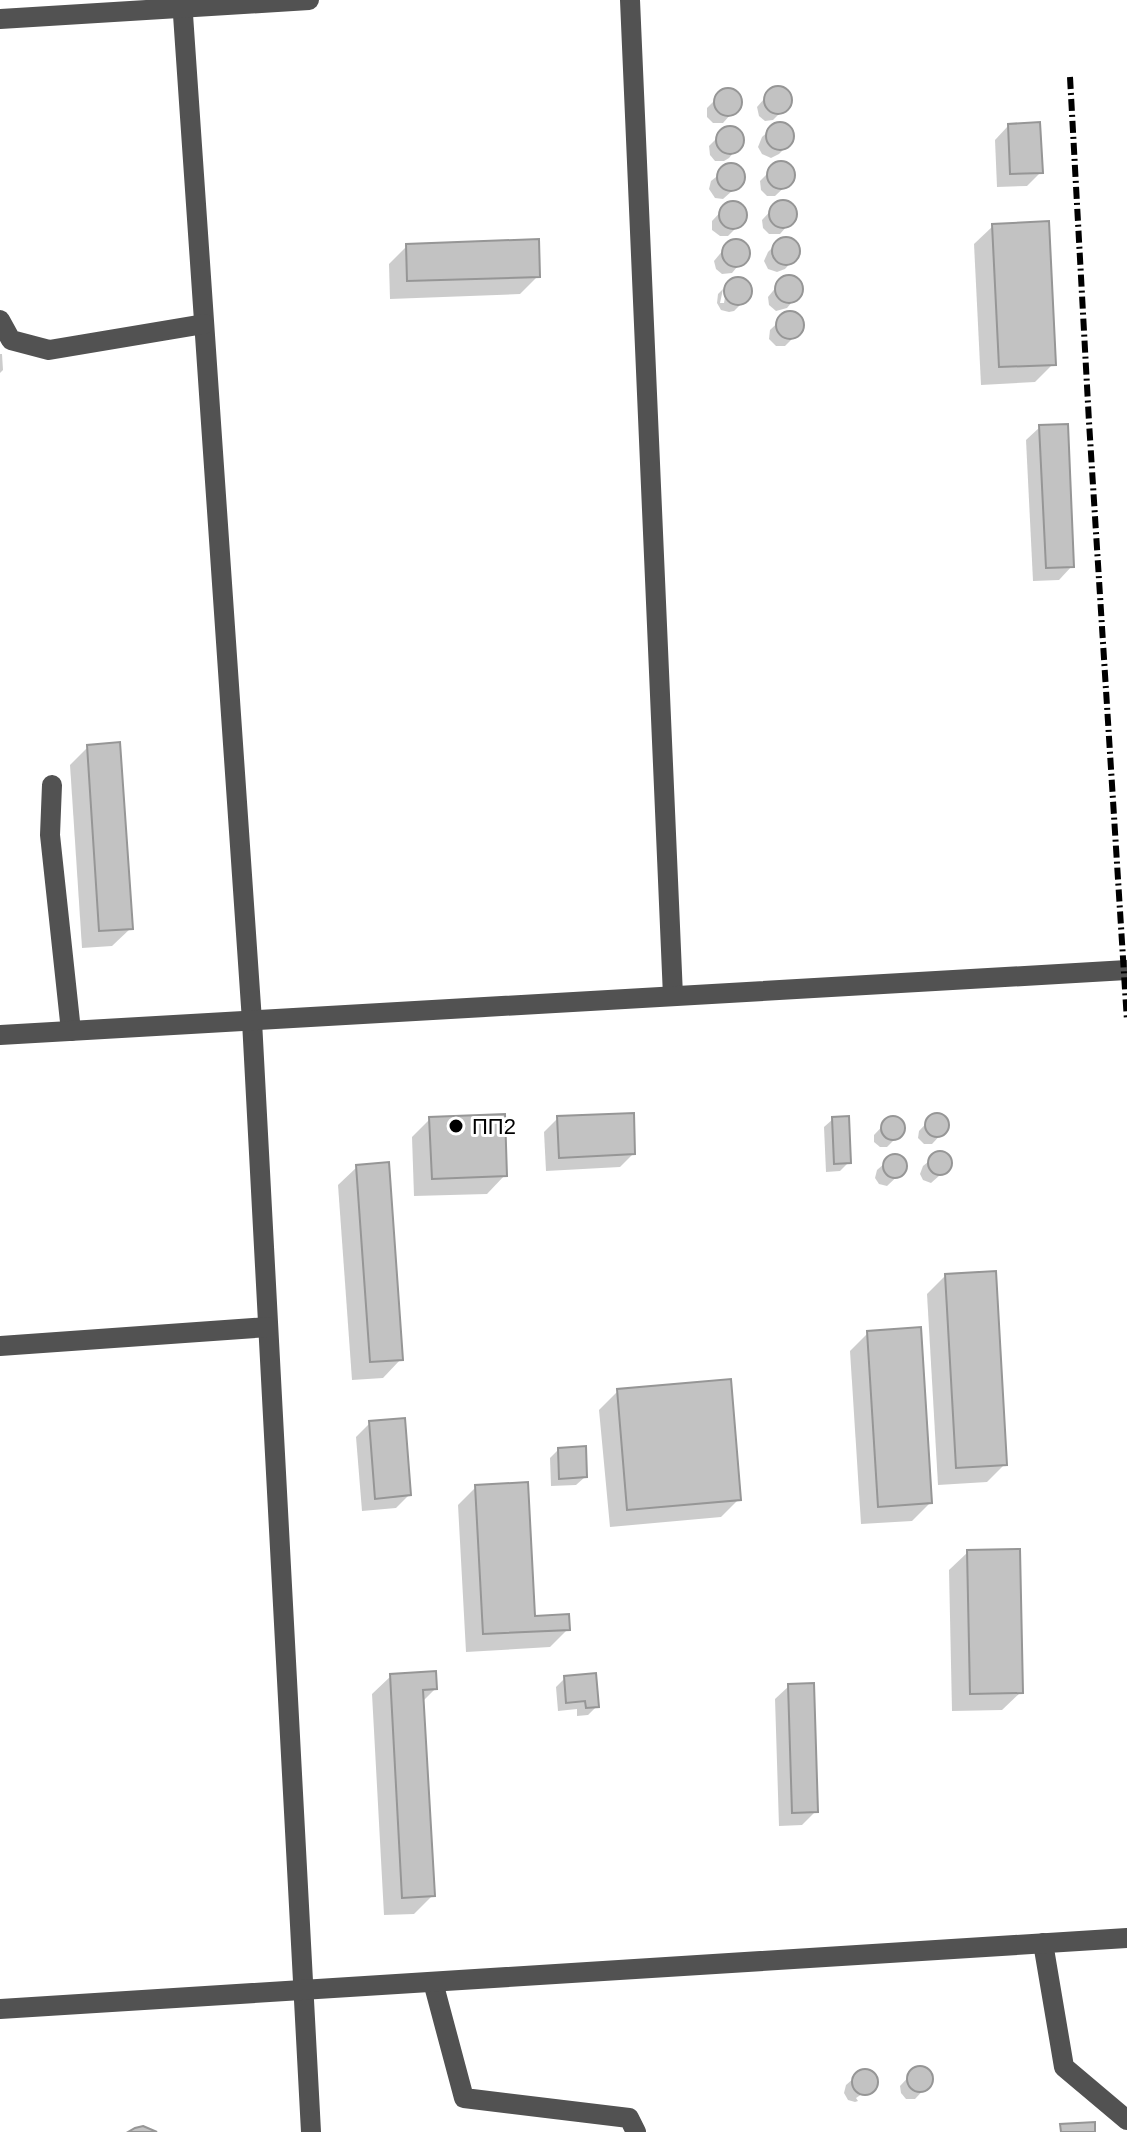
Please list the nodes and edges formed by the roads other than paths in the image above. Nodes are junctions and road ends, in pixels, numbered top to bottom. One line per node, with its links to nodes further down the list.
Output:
1 (309, 0): 3 (lane)
2 (630, 0): 9 (lane)
3 (182, 4): 4 (lane); 6 (lane)
4 (0, 19)
5 (0, 320): 6 (lane)
6 (204, 324): 10 (lane)
7 (52, 785): 11 (lane)
8 (1127, 970): 9 (lane)
9 (673, 996): 10 (lane)
10 (252, 1021): 11 (lane); 13 (lane)
11 (71, 1031): 12 (lane)
12 (0, 1035)
13 (268, 1327): 14 (lane); 18 (lane)
14 (0, 1346)
15 (1127, 1938): 16 (lane)
16 (1043, 1943): 17 (lane); 20 (lane)
17 (433, 1982): 18 (lane); 22 (lane)
18 (302, 1990): 19 (lane); 21 (lane)
19 (0, 2009)
20 (1127, 2120)
21 (311, 2132)
22 (636, 2132)

